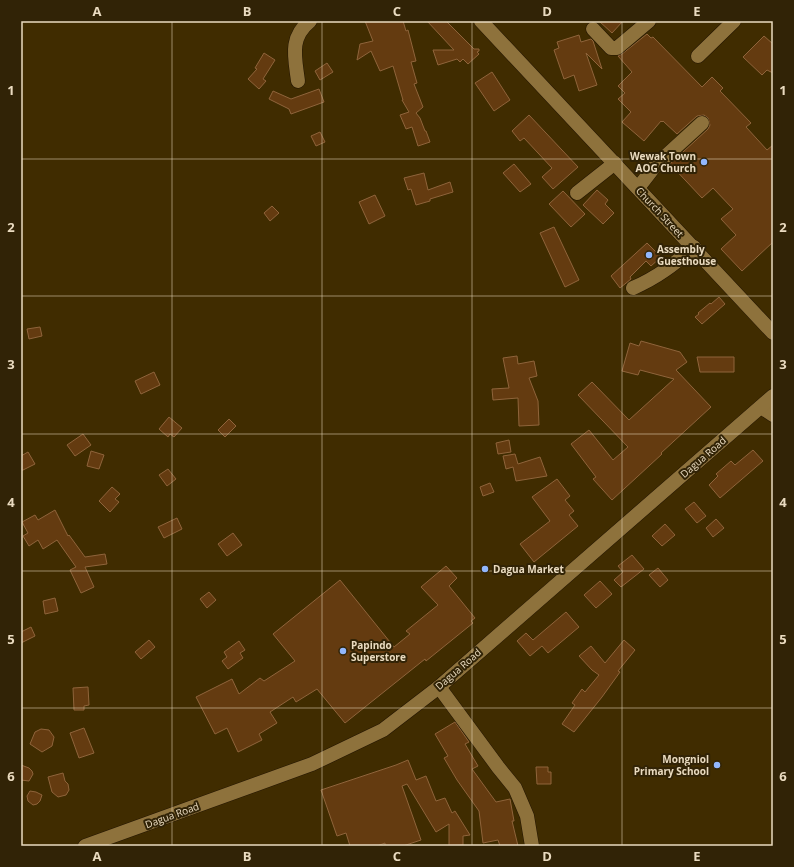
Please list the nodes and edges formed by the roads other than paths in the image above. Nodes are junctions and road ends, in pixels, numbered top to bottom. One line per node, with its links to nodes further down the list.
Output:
1 (310, 21): 7 (street)
2 (481, 21): 9 (street, Church Street)
3 (649, 21): 5 (street)
4 (734, 21): 6 (street)
5 (593, 29)
6 (698, 56)
7 (298, 81)
8 (702, 123): 10 (street)
9 (615, 163): 10 (street, Church Street); 11 (street)
10 (638, 188): 12 (street, Church Street)
11 (577, 193)
12 (694, 248): 13 (street); 14 (street, Church Street)
13 (632, 288)
14 (773, 333)
15 (773, 396): 16 (street, Dagua Road)
16 (761, 407): 17 (street); 18 (street, Dagua Road)
17 (773, 415)
18 (439, 687): 19 (street, Dagua Road); 20 (street)
19 (85, 846)
20 (532, 846)

